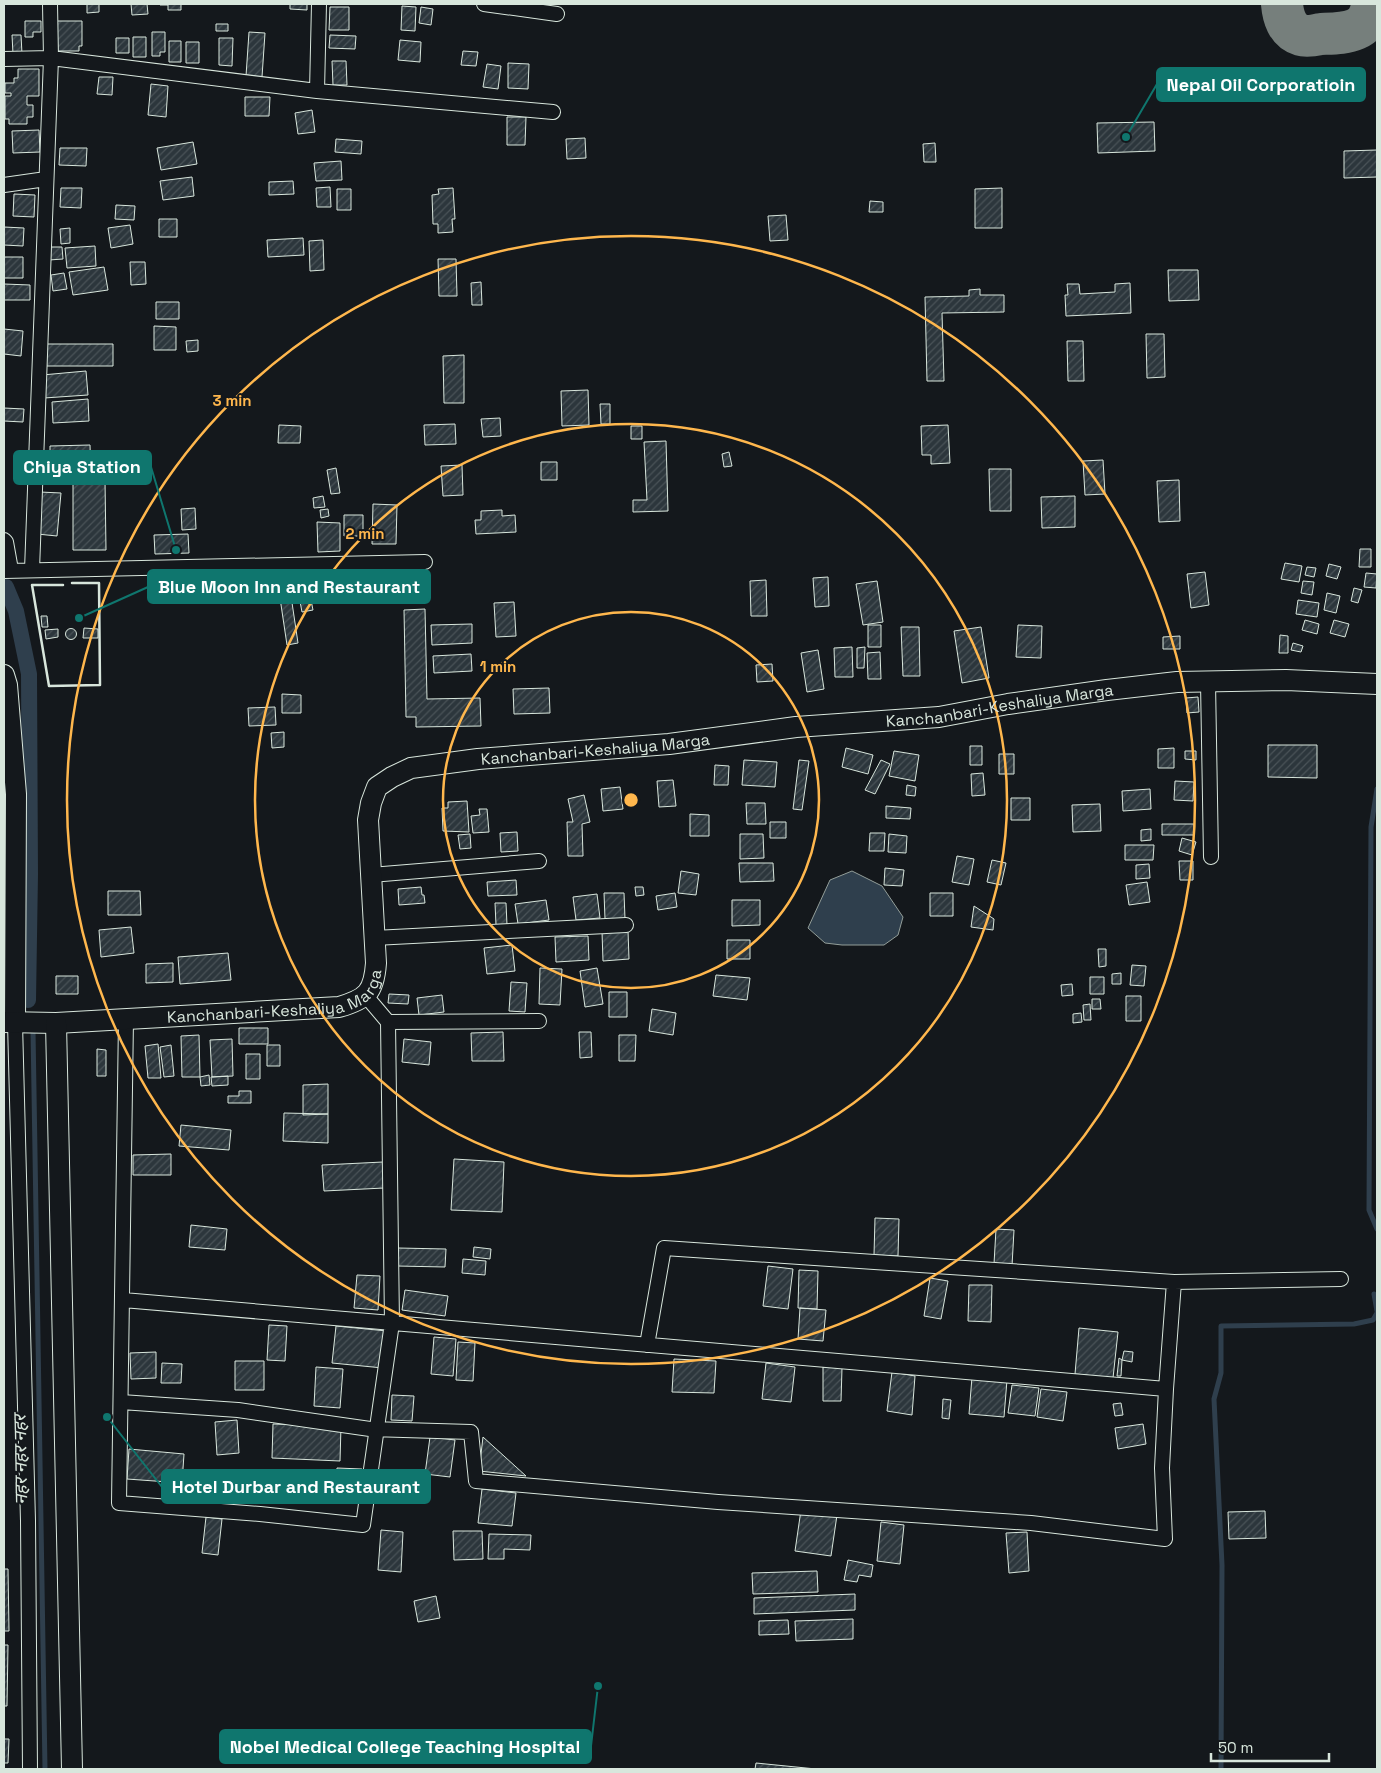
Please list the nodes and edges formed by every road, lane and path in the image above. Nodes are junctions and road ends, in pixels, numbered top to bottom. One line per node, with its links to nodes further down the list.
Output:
1 (50, 4): 5 (street)
2 (319, 4): 7 (street)
3 (484, 4): 4 (street)
4 (556, 14)
5 (51, 58): 6 (street); 7 (street); 9 (street)
6 (4, 59)
7 (317, 91): 8 (street)
8 (553, 112)
9 (46, 179): 10 (street); 13 (street)
10 (4, 185)
11 (4, 540): 14 (street)
12 (425, 562): 13 (street)
13 (32, 570): 14 (street)
14 (8, 571)
15 (4, 675): 27 (street)
16 (1208, 682): 17 (street, Kanchanbari-Keshaliya Marga); 18 (street); 20 (street, Kanchanbari-Keshaliya Marga)
17 (1370, 683)
18 (1211, 857)
19 (539, 861): 20 (street)
20 (371, 875): 22 (street, Kanchanbari-Keshaliya Marga)
21 (626, 925): 22 (street)
22 (374, 938): 23 (street, Kanchanbari-Keshaliya Marga)
23 (366, 996): 24 (street, Kanchanbari-Keshaliya Marga); 26 (street)
24 (126, 1020): 28 (street, Kanchanbari-Keshaliya Marga); 31 (street)
25 (539, 1021): 26 (street)
26 (388, 1022): 32 (street)
27 (13, 1023): 28 (street, Kanchanbari-Keshaliya Marga); 37 (street)
28 (51, 1023): 38 (street)
29 (1341, 1279): 30 (street)
30 (1174, 1282): 33 (street); 34 (street)
31 (123, 1300): 32 (street); 35 (street)
32 (392, 1323): 33 (street); 36 (street)
33 (647, 1344): 34 (street)
34 (1166, 1389): 36 (street)
35 (121, 1402): 36 (street); 36 (street)
36 (376, 1429)
37 (30, 1769)
38 (72, 1769)

